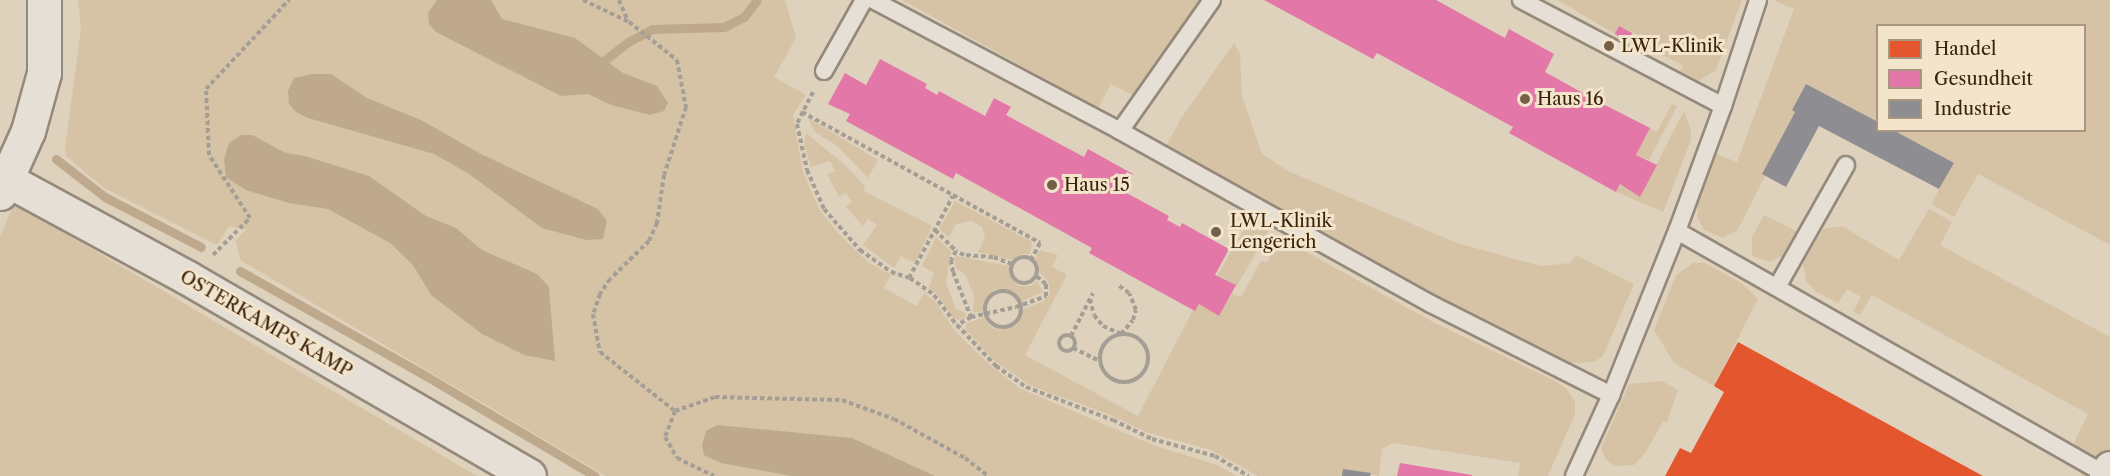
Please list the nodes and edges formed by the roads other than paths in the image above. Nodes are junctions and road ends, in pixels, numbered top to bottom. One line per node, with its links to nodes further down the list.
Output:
1 (44, 0): 11 (street)
2 (864, 0): 7 (lane)
3 (873, 0): 9 (lane)
4 (1212, 0): 9 (lane)
5 (1521, 0): 8 (lane)
6 (1758, 0): 8 (lane)
7 (824, 71)
8 (1723, 106): 12 (lane)
9 (1120, 131): 14 (lane)
10 (1846, 165): 13 (lane)
11 (2, 183): 16 (street, OSTERKAMPS KAMP)
12 (1677, 231): 13 (lane); 14 (lane)
13 (1777, 287): 18 (lane)
14 (1611, 395): 17 (lane)
15 (2110, 468): 18 (street)
16 (529, 476)
17 (1575, 476)
18 (2106, 476)

